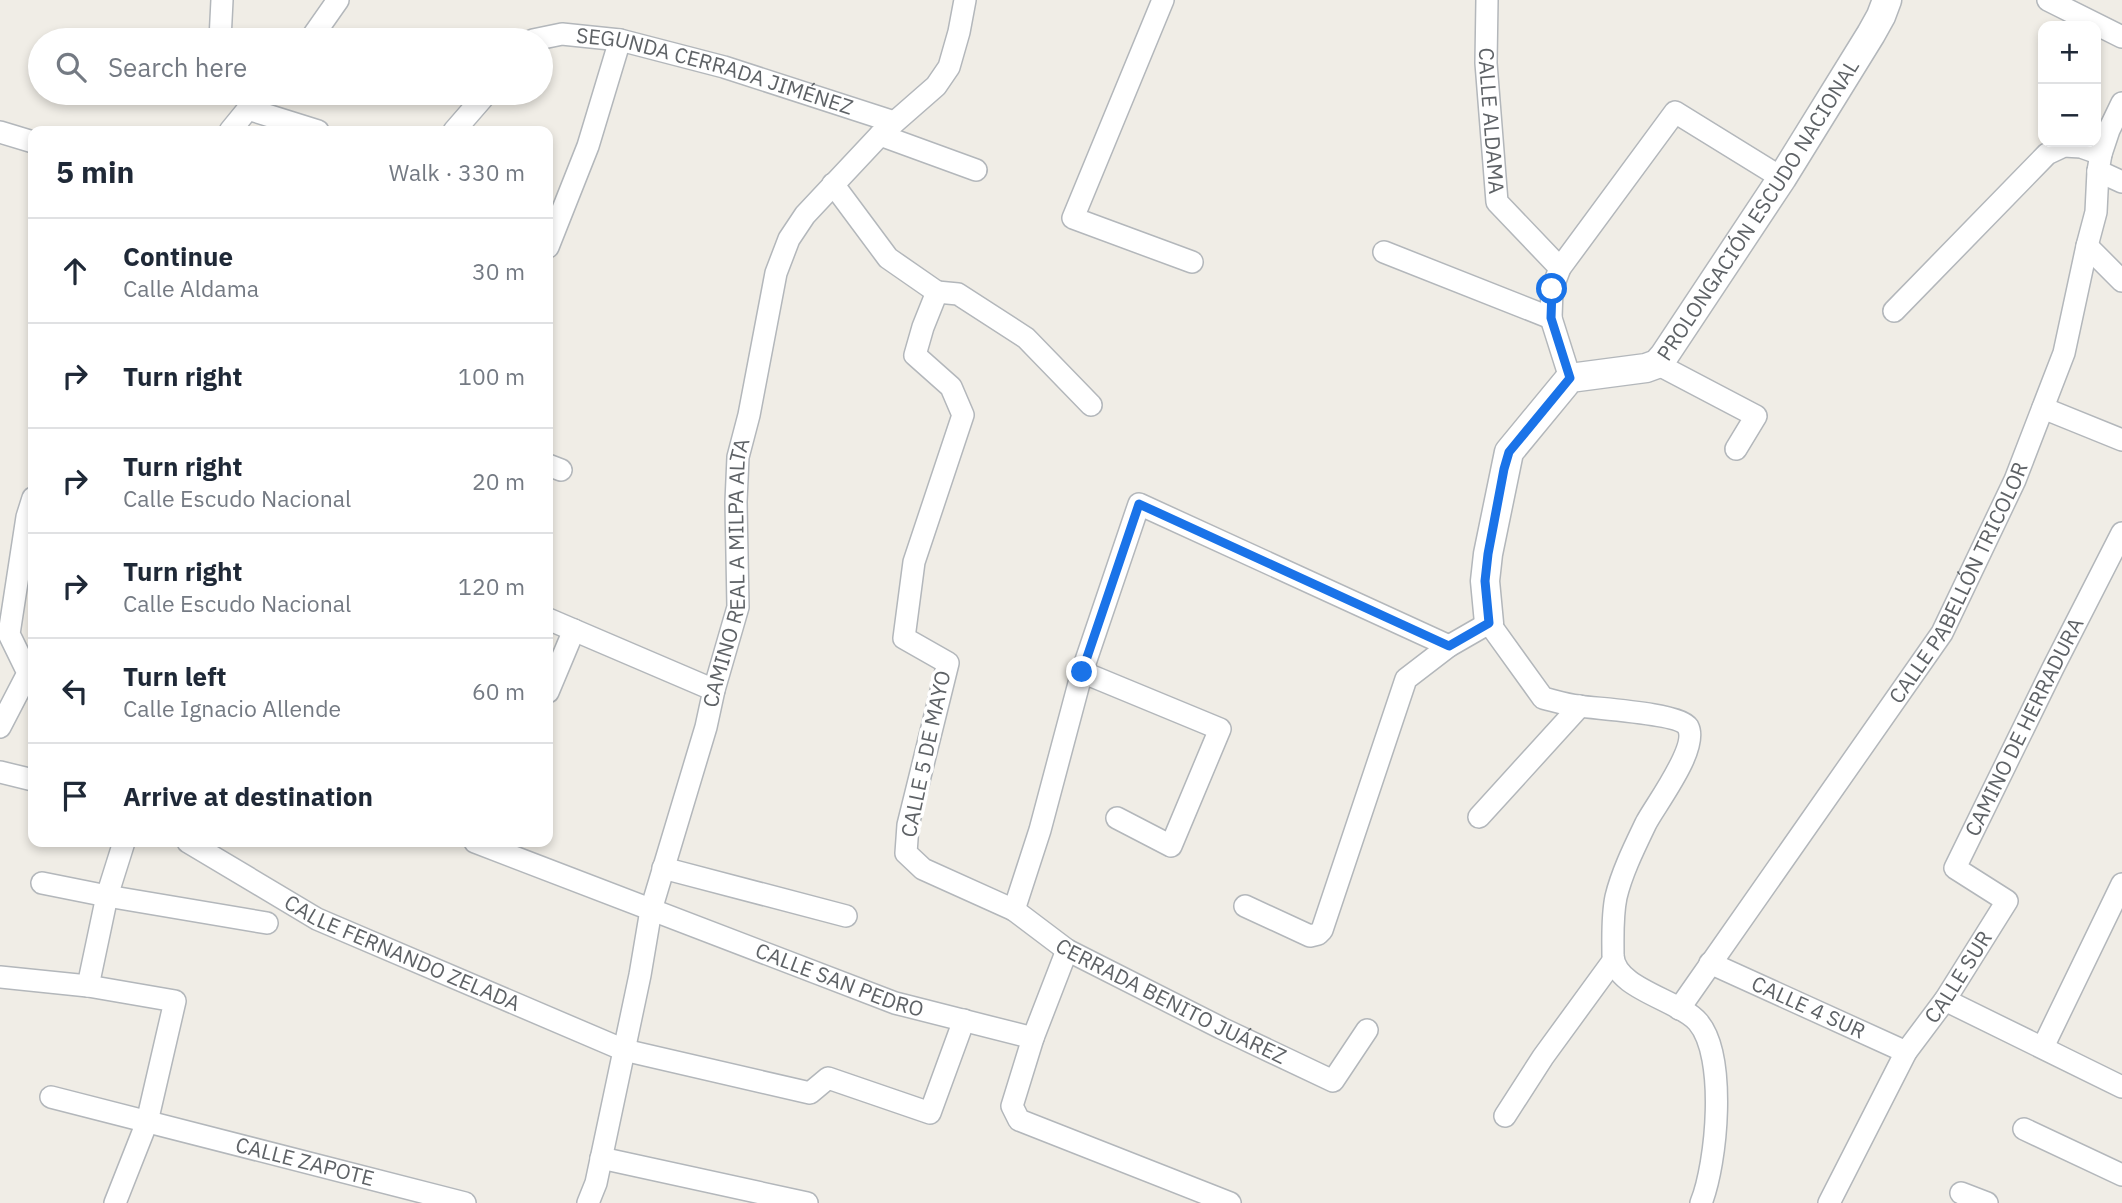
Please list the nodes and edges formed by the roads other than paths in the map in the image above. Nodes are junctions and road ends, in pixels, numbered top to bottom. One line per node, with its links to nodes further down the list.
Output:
1 (222, 0): 8 (street)
2 (338, 0): 9 (street)
3 (965, 0): 20 (street, CAMINO REAL A MILPA ALTA)
4 (1163, 0): 31 (street)
5 (1486, 0): 32 (street, CALLE ALDAMA)
6 (1886, 0): 25 (street, PROLONGACIÓN ESCUDO NACIONAL)
7 (2048, 0): 11 (street)
8 (221, 28)
9 (318, 28)
10 (553, 36): 12 (street, SEGUNDA CERRADA JIMÉNEZ)
11 (2122, 37)
12 (620, 40): 20 (street, SEGUNDA CERRADA JIMÉNEZ); 28 (street)
13 (2122, 103): 23 (street, CALLE PABELLÓN TRICOLOR)
14 (251, 105): 17 (street)
15 (263, 105): 18 (street)
16 (476, 105): 19 (street)
17 (234, 126)
18 (307, 126)
19 (458, 126)
20 (887, 129): 24 (street, SEGUNDA CERRADA JIMÉNEZ); 27 (street, CAMINO REAL A MILPA ALTA)
21 (0, 132): 22 (street)
22 (28, 140)
23 (2100, 162): 26 (street); 29 (street, CALLE PABELLÓN TRICOLOR); 35 (street)
24 (976, 170)
25 (1782, 178): 32 (street); 37 (street, PROLONGACIÓN ESCUDO NACIONAL)
26 (2122, 182)
27 (833, 184): 34 (street); 53 (street, CAMINO REAL A MILPA ALTA)
28 (553, 235)
29 (2087, 246): 33 (street); 40 (street, CALLE PABELLÓN TRICOLOR)
30 (1384, 252): 36 (street)
31 (1192, 262)
32 (1560, 268): 36 (street)
33 (2122, 281)
34 (937, 292): 39 (street); 70 (street, CALLE 5 DE MAYO)
35 (1894, 311)
36 (1551, 318): 38 (street)
37 (1657, 364): 38 (street, PROLONGACIÓN ESCUDO NACIONAL); 42 (street)
38 (1570, 378): 46 (street)
39 (1091, 405)
40 (2043, 408): 41 (street); 75 (street, CALLE PABELLÓN TRICOLOR)
41 (2122, 440)
42 (1736, 449)
43 (28, 514): 50 (street)
44 (2122, 533): 67 (street, CAMINO DE HERRADURA)
45 (553, 621): 47 (street)
46 (1489, 623): 48 (street); 54 (street)
47 (574, 630): 52 (street); 53 (street)
48 (1449, 646): 49 (street); 68 (street)
49 (1082, 672): 59 (street); 70 (street)
50 (28, 673)
51 (28, 673): 55 (street)
52 (553, 680)
53 (714, 690): 63 (street, CAMINO REAL A MILPA ALTA)
54 (1580, 706): 58 (street); 74 (street)
55 (0, 727)
56 (0, 772): 57 (street)
57 (28, 779)
58 (1479, 817)
59 (1117, 818)
60 (122, 847): 66 (street)
61 (196, 847): 84 (street, CALLE FERNANDO ZELADA)
62 (488, 847): 69 (street, CALLE SAN PEDRO)
63 (663, 868): 69 (street, CAMINO REAL A MILPA ALTA); 71 (street)
64 (42, 883): 66 (street)
65 (2122, 884): 83 (street)
66 (107, 896): 72 (street); 77 (street)
67 (2007, 901): 78 (street, CALLE SUR)
68 (1245, 906)
69 (651, 910): 80 (street, CALLE SAN PEDRO); 84 (street, CAMINO REAL A MILPA ALTA)
70 (1014, 910): 73 (street, CERRADA BENITO JUÁREZ)
71 (846, 916)
72 (267, 923)
73 (1067, 950): 81 (street, CERRADA BENITO JUÁREZ); 82 (street)
74 (1613, 961): 79 (street); 88 (street)
75 (1710, 963): 79 (street, CALLE PABELLÓN TRICOLOR); 85 (street, CALLE 4 SUR)
76 (0, 977): 77 (street)
77 (88, 986): 89 (street)
78 (1945, 1000): 83 (street); 85 (street, CALLE SUR)
79 (1679, 1009): 99 (street)
80 (964, 1020): 82 (street, CALLE SAN PEDRO); 84 (street, CALLE FERNANDO ZELADA)
81 (1367, 1030)
82 (1033, 1038): 98 (street)
83 (2043, 1047): 86 (street)
84 (624, 1050): 91 (street, CAMINO REAL A MILPA ALTA)
85 (1906, 1052): 100 (street, CALLE SUR)
86 (2122, 1087)
87 (51, 1097): 89 (street, CALLE ZAPOTE)
88 (1506, 1116)
89 (147, 1122): 94 (street); 95 (street, CALLE ZAPOTE)
90 (2024, 1129): 92 (street)
91 (601, 1158): 96 (street, CAMINO REAL A MILPA ALTA); 97 (street)
92 (2122, 1175)
93 (1961, 1193): 101 (street)
94 (115, 1203)
95 (465, 1203)
96 (588, 1203)
97 (807, 1203)
98 (1230, 1203)
99 (1701, 1203)
100 (1829, 1203)
101 (1987, 1203)

